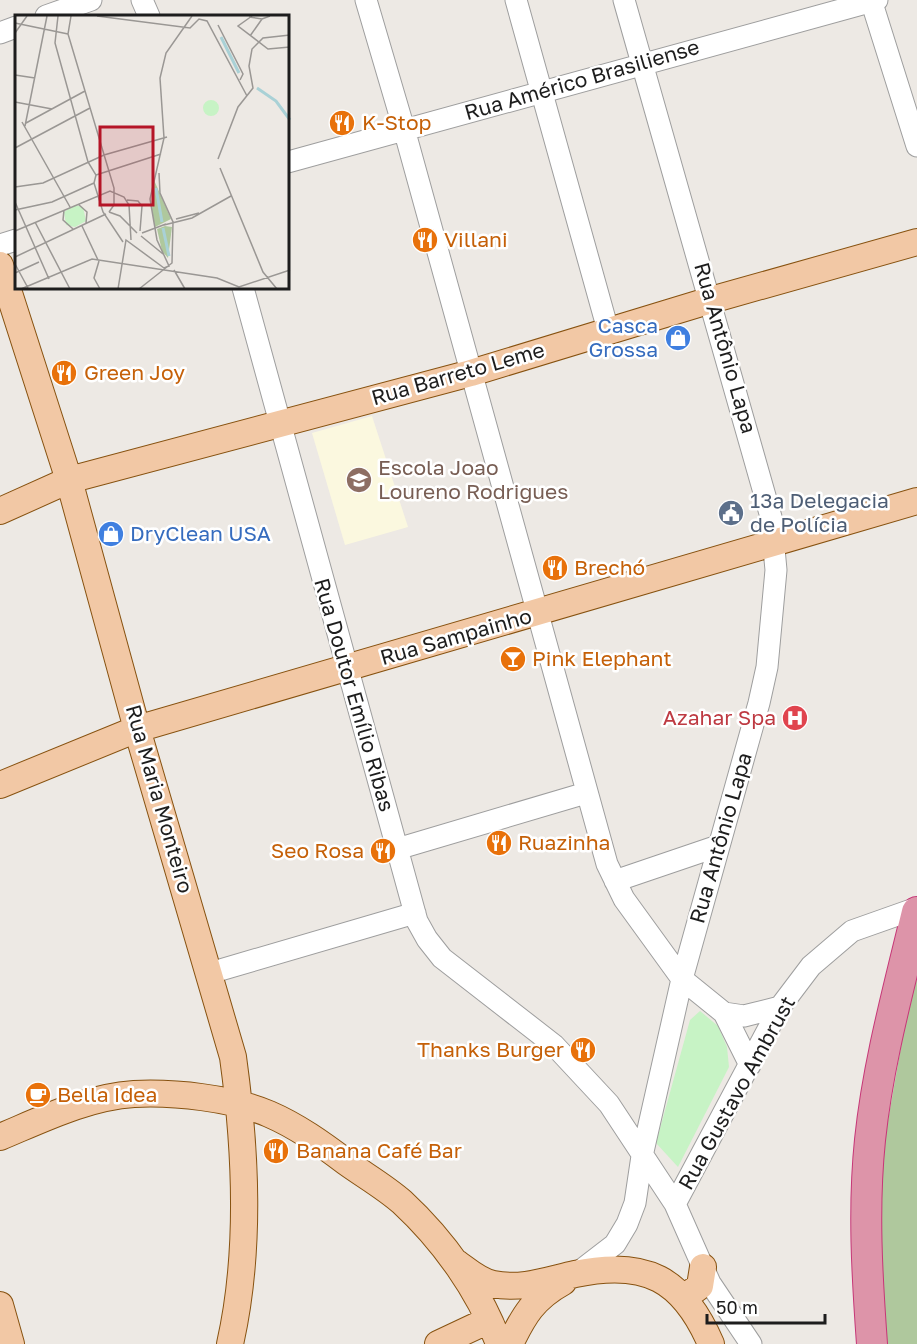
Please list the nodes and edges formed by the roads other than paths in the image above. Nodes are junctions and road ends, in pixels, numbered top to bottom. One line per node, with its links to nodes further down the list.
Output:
1 (91, 0): 7 (street)
2 (142, 0): 8 (street)
3 (366, 0): 13 (street)
4 (516, 0): 12 (street)
5 (624, 0): 11 (street, Rua Antônio Lapa)
6 (873, 1): 11 (street, Rua Américo Brasiliense); 14 (street)
7 (49, 15)
8 (148, 15)
9 (15, 27): 10 (street)
10 (0, 33)
11 (643, 62): 12 (street, Rua Américo Brasiliense); 21 (street, Rua Antônio Lapa)
12 (541, 92): 13 (street, Rua Américo Brasiliense); 22 (street)
13 (404, 129): 15 (street, Rua Américo Brasiliense); 23 (street)
14 (917, 146)
15 (290, 161)
16 (15, 240): 18 (street)
17 (917, 242): 21 (main road, Rua Barreto Leme)
18 (0, 245)
19 (0, 265): 25 (main road, Rua Maria Monteiro)
20 (244, 290): 24 (street, Rua Doutor Emílio Ribas)
21 (711, 300): 22 (main road, Rua Barreto Leme); 28 (street, Rua Antônio Lapa)
22 (608, 330): 23 (main road, Rua Barreto Leme)
23 (471, 373): 24 (main road, Rua Barreto Leme); 29 (street)
24 (280, 423): 25 (main road, Rua Barreto Leme); 30 (street, Rua Doutor Emílio Ribas)
25 (69, 480): 27 (main road, Rua Barreto Leme); 31 (main road, Rua Maria Monteiro)
26 (917, 501): 28 (main road, Rua Sampainho)
27 (0, 511)
28 (776, 543): 29 (main road, Rua Sampainho); 34 (street, Rua Antônio Lapa)
29 (537, 613): 30 (main road, Rua Sampainho); 33 (street)
30 (346, 669): 31 (main road, Rua Sampainho); 35 (street, Rua Doutor Emílio Ribas)
31 (138, 729): 32 (main road, Rua Sampainho); 39 (main road, Rua Maria Monteiro)
32 (0, 785)
33 (586, 793): 35 (street); 36 (street)
34 (718, 846): 36 (street); 40 (street, Rua Antônio Lapa)
35 (397, 849): 38 (street, Rua Doutor Emílio Ribas)
36 (615, 881): 40 (street)
37 (917, 910): 41 (street, Rua Gustavo Ambrust); 61 (highway)
38 (415, 913): 39 (street); 46 (street, Rua Doutor Emílio Ribas)
39 (210, 973): 44 (main road, Rua Maria Monteiro)
40 (682, 979): 42 (street); 46 (street, Rua Antônio Lapa)
41 (780, 1007): 42 (street); 43 (street, Rua Gustavo Ambrust)
42 (724, 1013): 43 (street)
43 (750, 1065): 47 (street, Rua Gustavo Ambrust)
44 (239, 1106): 45 (main road); 48 (main road); 55 (main road, Rua Maria Monteiro)
45 (0, 1137)
46 (642, 1156): 47 (street, Rua Doutor Emílio Ribas); 50 (street, Rua Antônio Lapa)
47 (675, 1204): 49 (street, Rua Doutor Emílio Ribas)
48 (455, 1262): 50 (main road); 53 (main road)
49 (703, 1267): 51 (main road); 60 (street, Rua Doutor Emílio Ribas)
50 (576, 1274): 51 (main road); 58 (main road)
51 (685, 1297): 59 (main road)
52 (0, 1305): 54 (main road)
53 (489, 1320): 56 (main road); 57 (main road)
54 (11, 1344)
55 (230, 1344)
56 (438, 1344)
57 (499, 1344)
58 (510, 1344)
59 (711, 1344)
60 (751, 1344)
61 (872, 1344)

